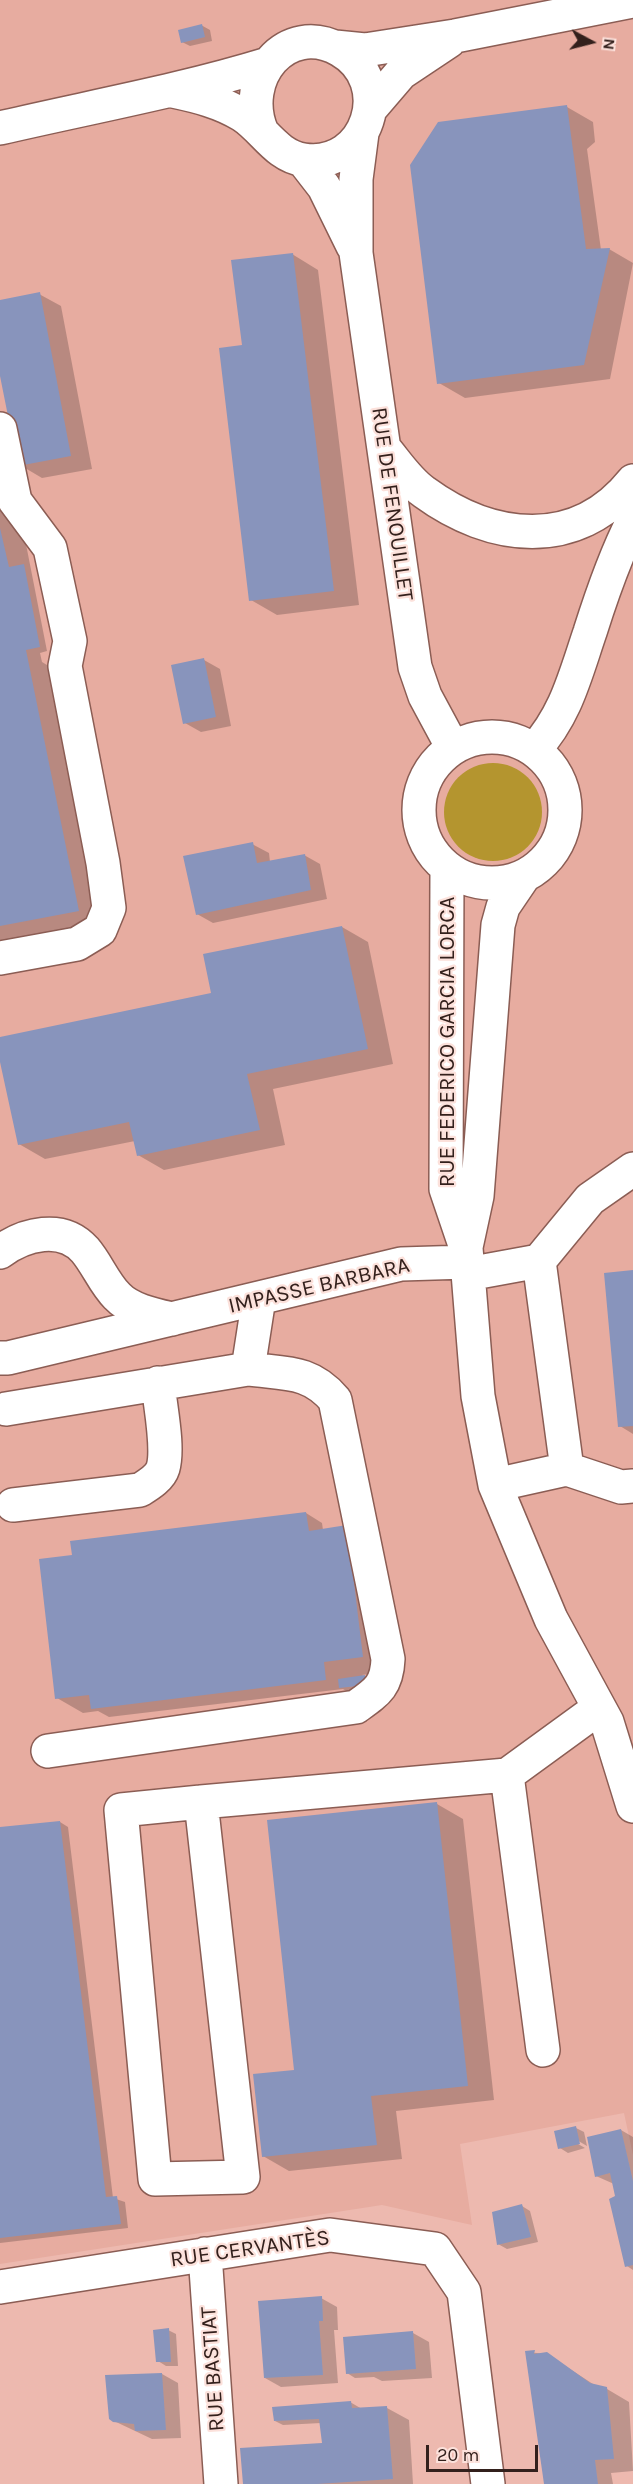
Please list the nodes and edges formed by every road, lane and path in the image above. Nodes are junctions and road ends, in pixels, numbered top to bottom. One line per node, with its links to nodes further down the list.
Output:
1 (633, 1): 2 (street, RUE DE FENOUILLET)
2 (455, 36): 3 (street, RUE DE FENOUILLET); 6 (street, RUE DE FENOUILLET)
3 (335, 47): 4 (street, RUE DE FENOUILLET); 6 (street, RUE DE FENOUILLET)
4 (268, 64): 5 (street, RUE DE FENOUILLET); 8 (street)
5 (173, 91): 7 (street, RUE DE FENOUILLET); 8 (street, RUE DE FENOUILLET)
6 (367, 121): 9 (street, RUE DE FENOUILLET); 10 (street, RUE DE FENOUILLET)
7 (0, 128)
8 (262, 132): 9 (street, RUE DE FENOUILLET)
9 (303, 160): 10 (street, RUE DE FENOUILLET)
10 (356, 253): 12 (street, RUE DE FENOUILLET)
11 (0, 429): 19 (street)
12 (384, 447): 13 (street); 15 (street, RUE DE FENOUILLET)
13 (633, 481)
14 (633, 521): 16 (street)
15 (453, 748): 16 (street); 17 (street)
16 (534, 750): 18 (street)
17 (447, 869): 18 (street); 22 (street, RUE FEDERICO GARCIA LORCA)
18 (524, 876): 22 (street, RUE FEDERICO GARCIA LORCA)
19 (0, 958)
20 (633, 1169): 23 (street)
21 (0, 1252): 25 (street, IMPASSE BARBARA)
22 (467, 1261): 23 (street, IMPASSE BARBARA); 24 (street, IMPASSE BARBARA); 31 (street, RUE FEDERICO GARCIA LORCA)
23 (539, 1261): 30 (street)
24 (259, 1299): 25 (street, IMPASSE BARBARA); 27 (street)
25 (172, 1319): 26 (street, IMPASSE BARBARA)
26 (0, 1358)
27 (248, 1369): 28 (street); 35 (street)
28 (158, 1383): 29 (street); 33 (street)
29 (6, 1409)
30 (567, 1469): 31 (street); 32 (street)
31 (495, 1485): 34 (street, RUE FEDERICO GARCIA LORCA)
32 (633, 1486)
33 (14, 1505)
34 (599, 1708): 36 (street); 38 (street, RUE FEDERICO GARCIA LORCA)
35 (48, 1751)
36 (507, 1775): 37 (street); 39 (street)
37 (201, 1802): 37 (street)
38 (633, 1806)
39 (543, 2050)
40 (205, 2254): 41 (street, RUE CERVANTÈS); 42 (street, RUE BASTIAT); 43 (street, RUE CERVANTÈS)
41 (0, 2287)
42 (221, 2484)
43 (488, 2484)

